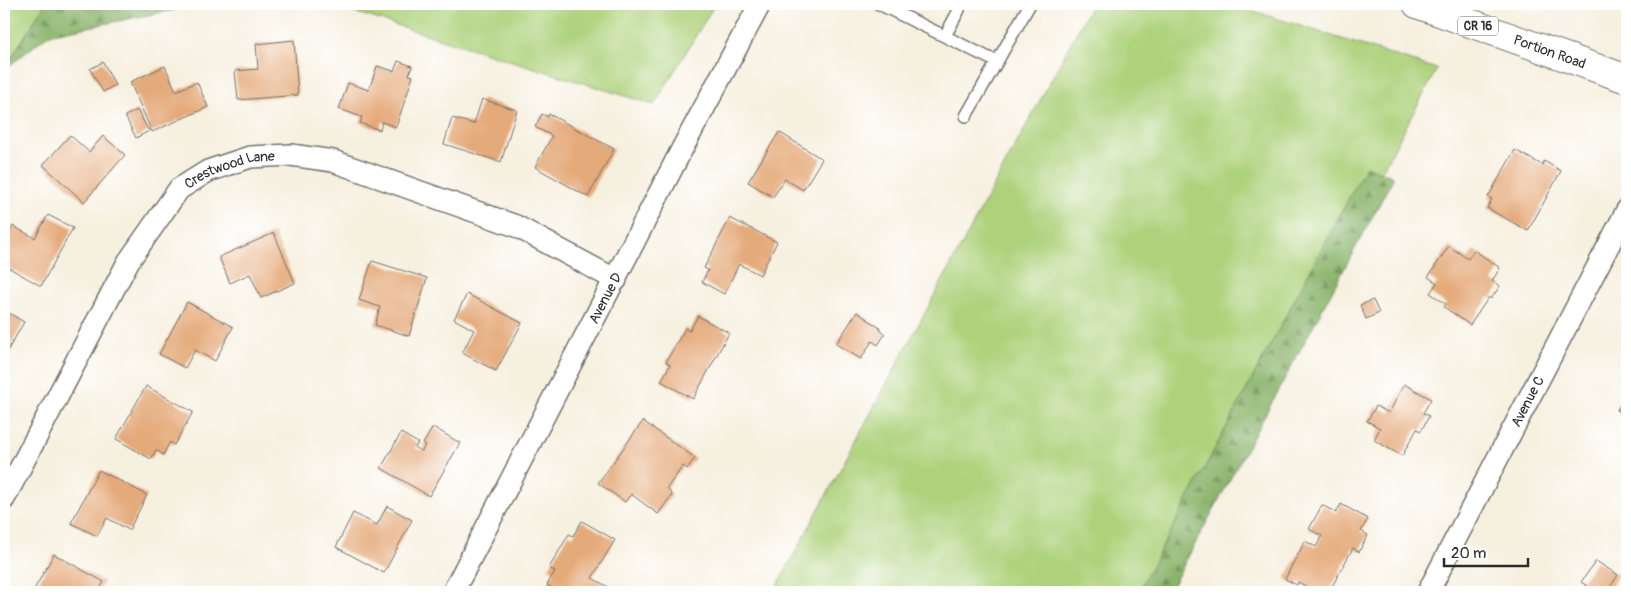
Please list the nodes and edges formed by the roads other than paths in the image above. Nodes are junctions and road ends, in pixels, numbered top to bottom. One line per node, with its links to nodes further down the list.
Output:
1 (760, 4): 12 (street, Avenue D)
2 (879, 4): 5 (lane)
3 (1030, 4): 8 (lane)
4 (1417, 4): 9 (main road, Portion Road / CR 16)
5 (894, 7): 7 (lane)
6 (959, 10): 7 (lane)
7 (945, 36): 8 (lane)
8 (997, 62): 10 (lane)
9 (1627, 79)
10 (966, 116)
11 (1627, 210): 15 (street, Avenue C)
12 (616, 280): 13 (street, Crestwood Lane); 14 (street, Avenue D)
13 (4, 499)
14 (452, 592)
15 (1428, 592)

